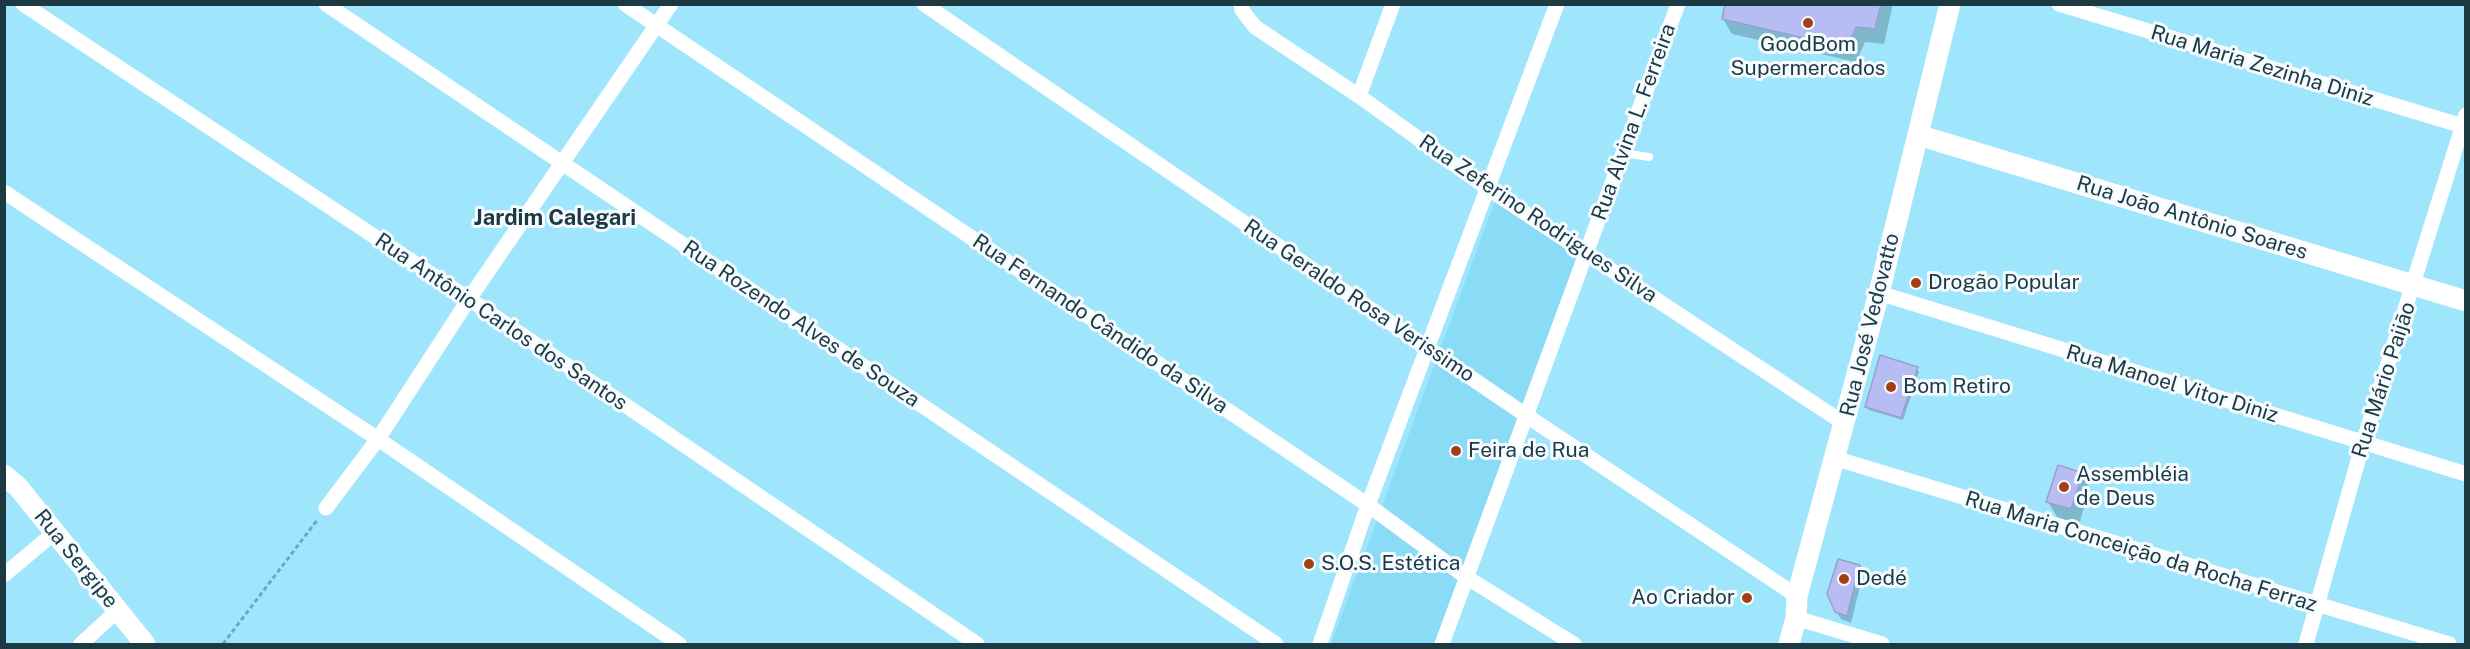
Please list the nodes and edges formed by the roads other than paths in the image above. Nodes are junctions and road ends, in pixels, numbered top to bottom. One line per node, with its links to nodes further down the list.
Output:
1 (23, 4): 24 (street, Rua Antônio Carlos dos Santos)
2 (326, 4): 18 (street, Rua Rozendo Alves de Souza)
3 (625, 4): 12 (street, Rua Fernando Cândido da Silva)
4 (671, 4): 12 (street)
5 (924, 4): 26 (street, Rua Geraldo Rosa Verissimo)
6 (1241, 4): 13 (street, Rua Zeferino Rodrigues Silva)
7 (1393, 4): 13 (street)
8 (1557, 4): 19 (street)
9 (1678, 4): 16 (street, Rua Alvina L. Ferreira)
10 (1950, 4): 15 (street, Rua José Vedovatto)
11 (2059, 4): 14 (street, Rua Maria Zezinha Diniz)
12 (657, 25): 18 (street); 34 (street, Rua Fernando Cândido da Silva)
13 (1359, 96): 19 (street, Rua Zeferino Rodrigues Silva)
14 (2464, 123): 22 (street, Rua Mário Paijão)
15 (1918, 135): 22 (street, Rua João Antônio Soares); 23 (street, Rua José Vedovatto)
16 (1623, 153): 17 (lane); 21 (street, Rua Alvina L. Ferreira)
17 (1649, 157)
18 (561, 163): 24 (street); 47 (street, Rua Rozendo Alves de Souza)
19 (1488, 188): 21 (street, Rua Zeferino Rodrigues Silva); 26 (street)
20 (4, 192): 29 (street)
21 (1586, 252): 27 (street, Rua Alvina L. Ferreira); 28 (street, Rua Zeferino Rodrigues Silva)
22 (2414, 286): 25 (street, Rua João Antônio Soares); 30 (street, Rua Mário Paijão)
23 (1879, 293): 28 (street, Rua José Vedovatto); 30 (street, Rua Manoel Vitor Diniz)
24 (469, 299): 29 (street); 46 (street, Rua Antônio Carlos dos Santos)
25 (2466, 301)
26 (1429, 349): 27 (street, Rua Geraldo Rosa Verissimo); 34 (street)
27 (1527, 416): 38 (street, Rua Alvina L. Ferreira); 39 (street, Rua Geraldo Rosa Verissimo)
28 (1845, 424): 31 (street, Rua José Vedovatto)
29 (378, 440): 35 (street); 45 (street)
30 (2363, 443): 32 (street, Rua Manoel Vitor Diniz); 40 (street, Rua Mário Paijão)
31 (1834, 458): 39 (street, Rua José Vedovatto); 40 (street, Rua Maria Conceição da Rocha Ferraz)
32 (2466, 474)
33 (4, 475): 36 (street, Rua Sergipe)
34 (1368, 505): 38 (street, Rua Fernando Cândido da Silva); 48 (street)
35 (326, 508)
36 (54, 533): 37 (street); 41 (street, Rua Sergipe)
37 (4, 575)
38 (1466, 576): 49 (street, Rua Alvina L. Ferreira); 50 (street, Rua Fernando Cândido da Silva)
39 (1797, 596): 42 (street, Rua José Vedovatto)
40 (2318, 606): 53 (street, Rua Mário Paijão); 54 (street, Rua Maria Conceição da Rocha Ferraz)
41 (117, 611): 43 (street); 44 (street, Rua Sergipe)
42 (1796, 618): 51 (street, Rua José Vedovatto); 52 (street)
43 (81, 645)
44 (146, 645)
45 (679, 645)
46 (977, 645)
47 (1276, 645)
48 (1320, 645)
49 (1442, 645)
50 (1574, 645)
51 (1790, 645)
52 (1882, 645)
53 (2306, 645)
54 (2449, 645)

